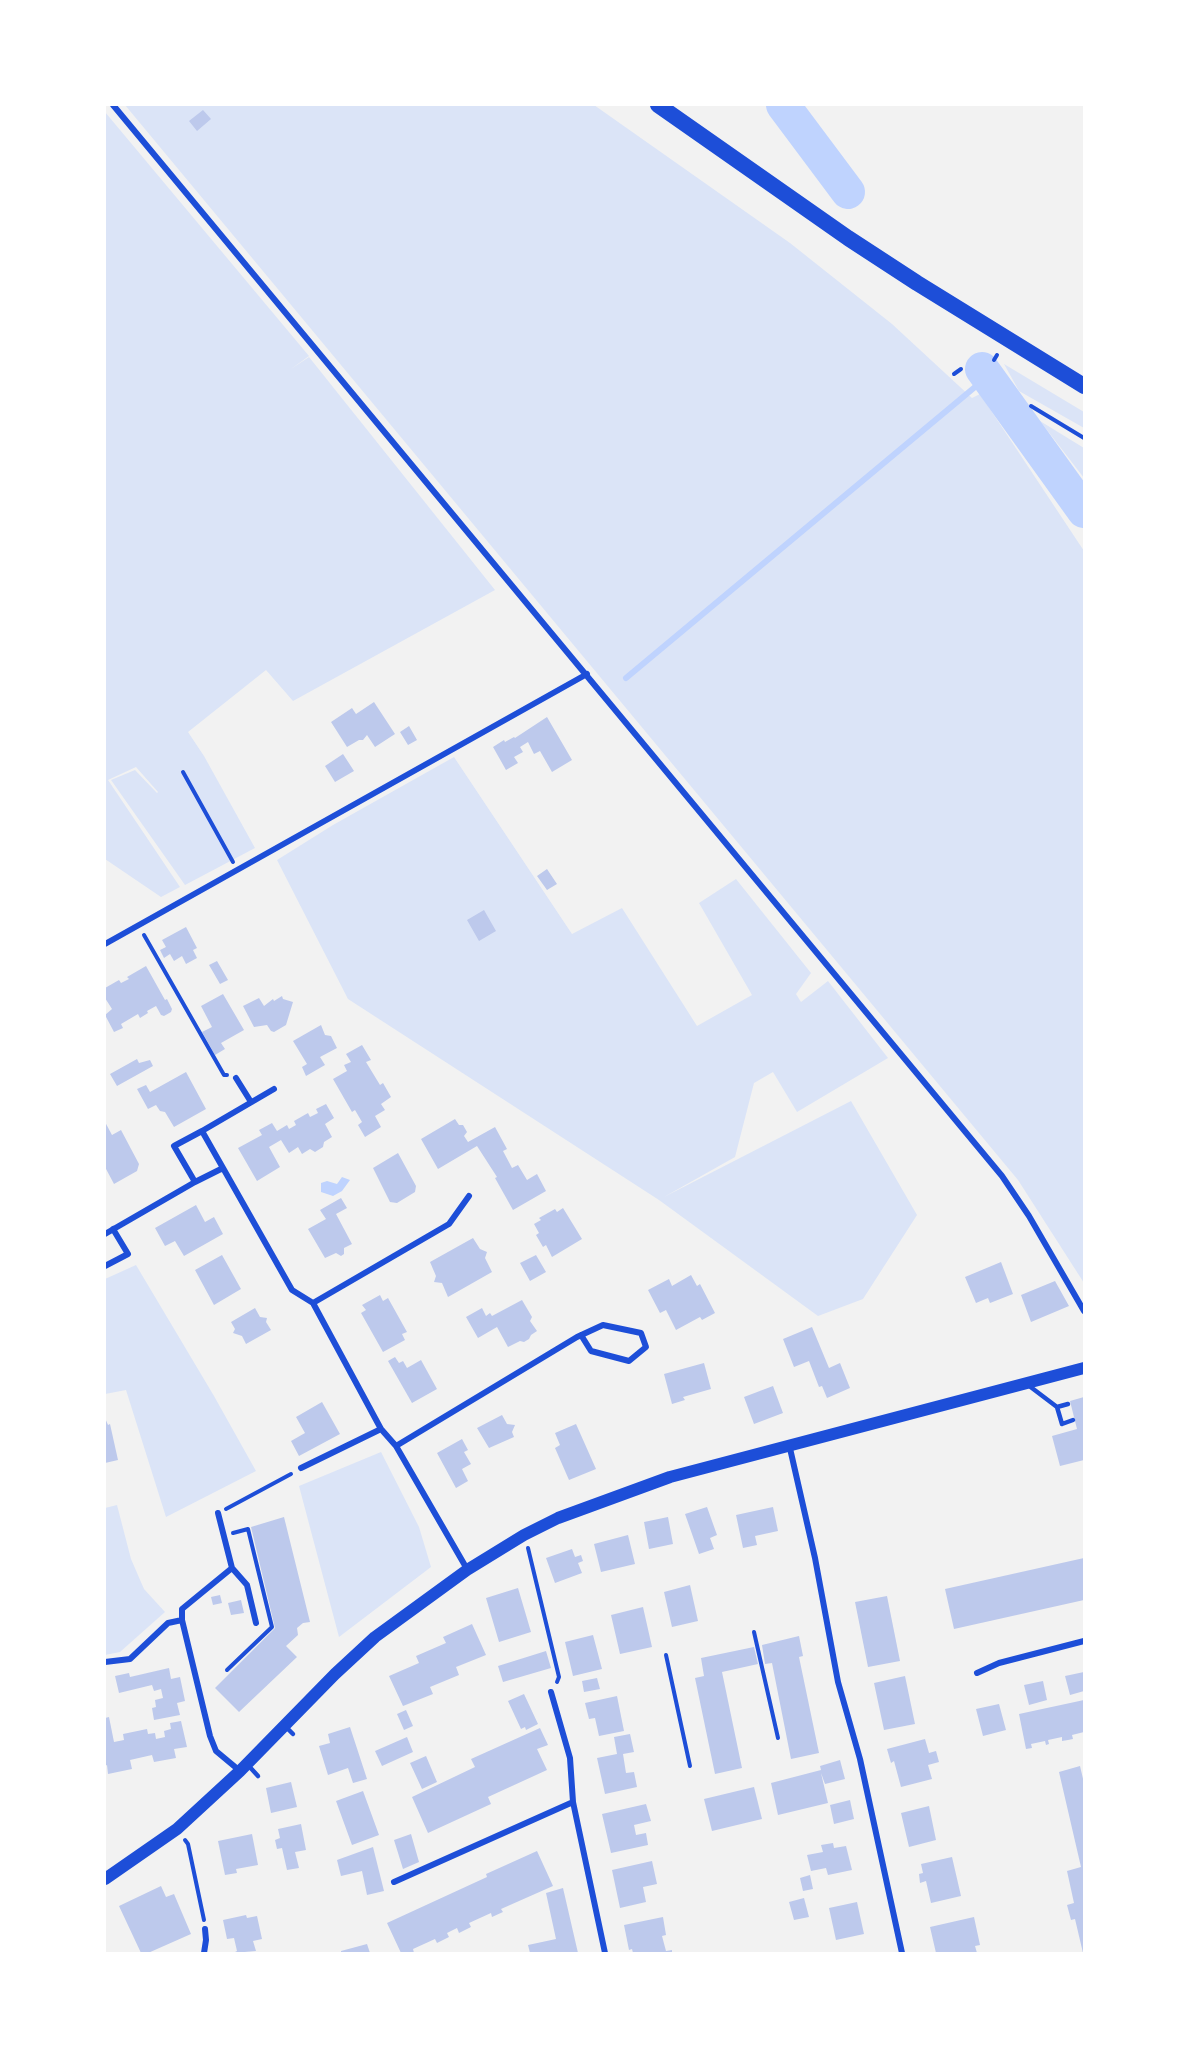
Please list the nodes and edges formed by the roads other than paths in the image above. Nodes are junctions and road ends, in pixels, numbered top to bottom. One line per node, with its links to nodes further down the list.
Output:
1 (113, 105): 4 (street)
2 (658, 105): 3 (highway)
3 (1084, 386)
4 (587, 674): 5 (street); 17 (street)
5 (105, 944)
6 (236, 1078): 8 (street)
7 (274, 1089): 8 (street)
8 (251, 1102): 9 (street)
9 (202, 1131): 10 (street); 11 (street)
10 (223, 1168): 11 (street); 16 (street)
11 (195, 1182): 13 (street)
12 (469, 1196): 16 (street)
13 (113, 1229): 14 (street); 15 (street)
14 (105, 1234)
15 (105, 1266)
16 (313, 1303): 24 (street)
17 (1084, 1311)
18 (581, 1335): 18 (street); 26 (street)
19 (1084, 1368): 20 (main road)
20 (1026, 1383): 22 (lane); 25 (main road)
21 (1068, 1404): 22 (lane)
22 (1057, 1407): 23 (lane)
23 (1073, 1420)
24 (381, 1429): 26 (street); 27 (street)
25 (789, 1444): 30 (main road); 45 (street)
26 (396, 1446): 30 (street)
27 (301, 1468)
28 (218, 1513): 29 (street)
29 (232, 1568): 31 (street); 32 (street)
30 (468, 1570): 37 (main road)
31 (182, 1620): 34 (street); 37 (street)
32 (256, 1623)
33 (1084, 1641): 35 (street)
34 (105, 1662)
35 (977, 1673)
36 (551, 1692): 39 (street)
37 (244, 1768): 38 (lane); 40 (main road)
38 (258, 1776)
39 (573, 1802): 41 (street); 44 (street)
40 (105, 1879)
41 (394, 1882)
42 (205, 1929): 43 (street)
43 (204, 1953)
44 (605, 1953)
45 (903, 1953)

